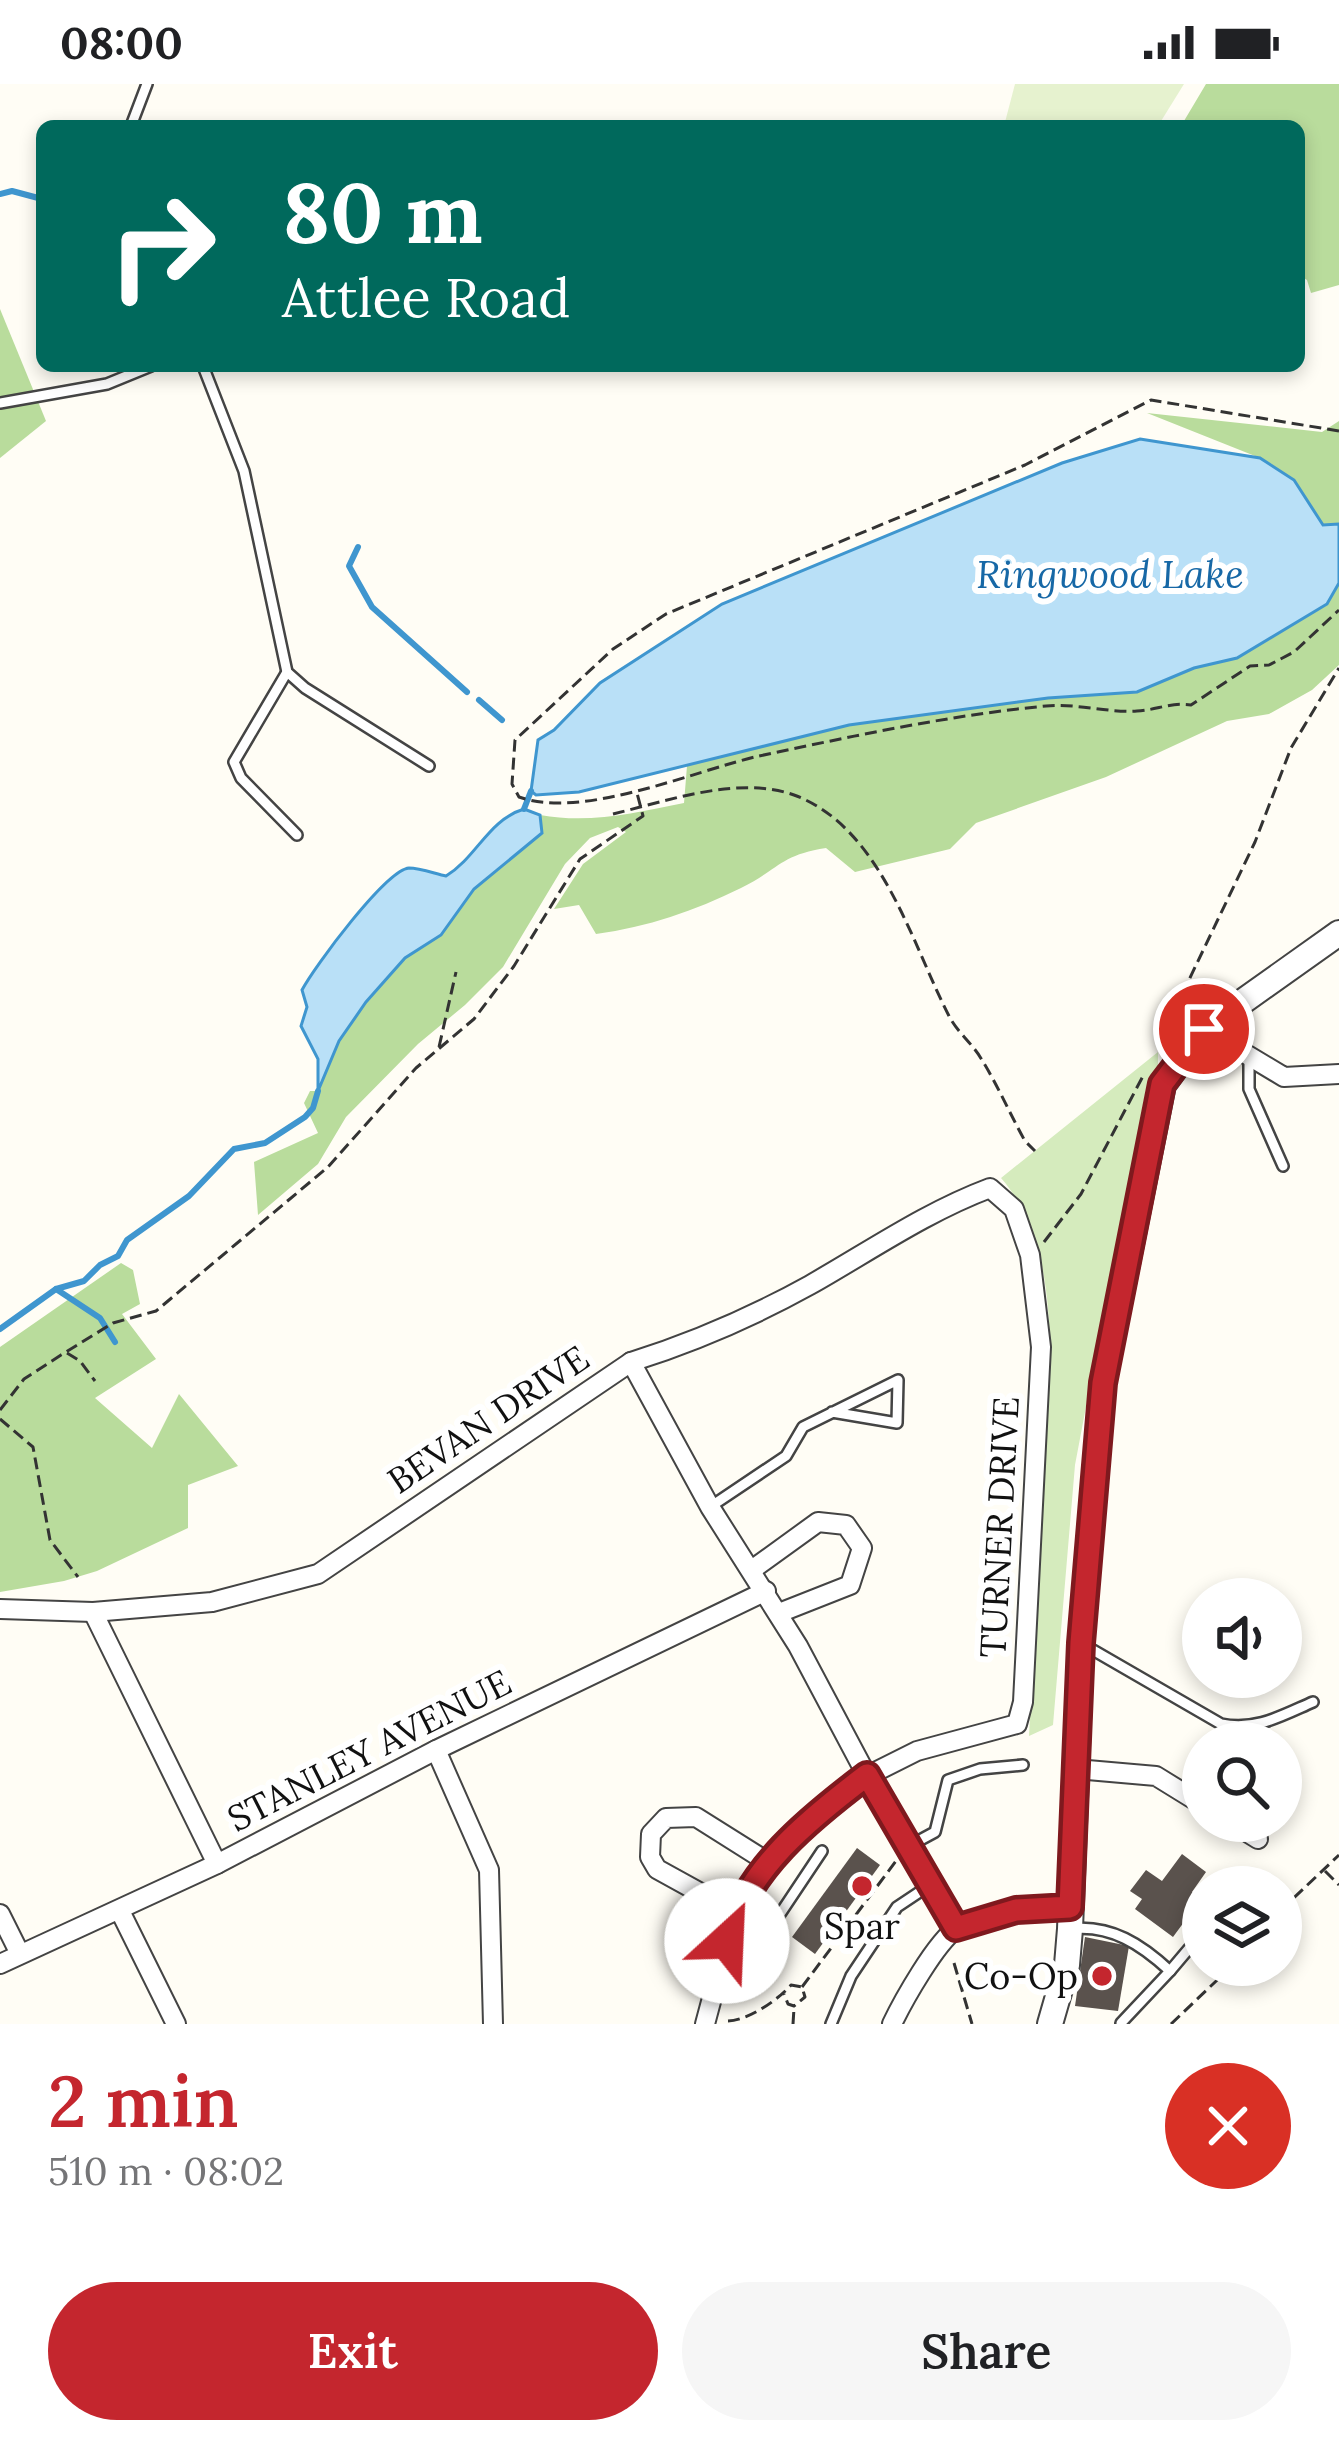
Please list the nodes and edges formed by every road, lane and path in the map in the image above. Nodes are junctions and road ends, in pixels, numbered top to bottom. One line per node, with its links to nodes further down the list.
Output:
1 (147, 84): 2 (lane)
2 (133, 120)
3 (135, 372): 5 (lane)
4 (205, 372): 9 (lane)
5 (0, 404)
6 (1339, 431): 11 (path)
7 (1339, 610): 11 (path)
8 (1338, 671): 20 (path)
9 (287, 672): 10 (lane); 14 (lane)
10 (429, 766)
11 (636, 791): 12 (path)
12 (640, 808): 13 (path); 18 (path); 22 (path)
13 (613, 814)
14 (297, 835)
15 (1339, 933): 17 (street)
16 (456, 972): 18 (path)
17 (1204, 1029): 19 (street); 20 (street)
18 (439, 1048): 26 (path)
19 (1249, 1056): 21 (street); 23 (lane)
20 (1173, 1064): 25 (path); 39 (street)
21 (1339, 1073)
22 (1035, 1150)
23 (1283, 1166)
24 (990, 1188): 25 (street, TURNER DRIVE); 27 (street, BEVAN DRIVE)
25 (1030, 1255): 44 (street, TURNER DRIVE)
26 (66, 1352): 28 (path); 29 (path)
27 (631, 1362): 32 (street); 37 (street, BEVAN DRIVE)
28 (95, 1382)
29 (0, 1410)
30 (832, 1412): 30 (lane); 32 (lane)
31 (0, 1419): 34 (path)
32 (710, 1507): 33 (street)
33 (753, 1569): 35 (street); 38 (street)
34 (78, 1577)
35 (766, 1591): 38 (street); 41 (street, STANLEY AVENUE)
36 (0, 1610): 37 (street, BEVAN DRIVE)
37 (93, 1612): 50 (street)
38 (778, 1613): 44 (street)
39 (1081, 1643): 40 (lane); 43 (street)
40 (1313, 1702)
41 (436, 1750): 50 (street, STANLEY AVENUE); 72 (street)
42 (1023, 1765): 46 (lane)
43 (1076, 1769): 45 (street); 58 (street)
44 (867, 1775): 49 (street); 52 (street)
45 (1182, 1792)
46 (909, 1846): 66 (path)
47 (822, 1851): 63 (lane)
48 (1339, 1856): 51 (path)
49 (769, 1863): 56 (street); 56 (street)
50 (217, 1864): 55 (street, STANLEY AVENUE)
51 (1324, 1870): 53 (path); 54 (path)
52 (932, 1884): 59 (street); 74 (lane)
53 (1339, 1885)
54 (1302, 1890)
55 (119, 1911): 60 (street, STANLEY AVENUE); 71 (street)
56 (735, 1912): 63 (street)
57 (0, 1914): 60 (street)
58 (1070, 1918): 59 (street); 64 (lane); 77 (street)
59 (952, 1935): 75 (street); 76 (path)
60 (20, 1954): 62 (street, STANLEY AVENUE)
61 (1182, 1957): 64 (lane)
62 (0, 1964)
63 (719, 1970): 69 (street)
64 (1170, 1971): 70 (lane)
65 (1211, 1986): 78 (path)
66 (802, 1987): 67 (path); 68 (path)
67 (784, 1994): 68 (path); 69 (path)
68 (794, 2006): 73 (path)
69 (705, 2023)
70 (1121, 2023)
71 (176, 2024)
72 (493, 2024)
73 (793, 2024)
74 (831, 2024)
75 (892, 2024)
76 (972, 2024)
77 (1050, 2024)
78 (1171, 2024)

